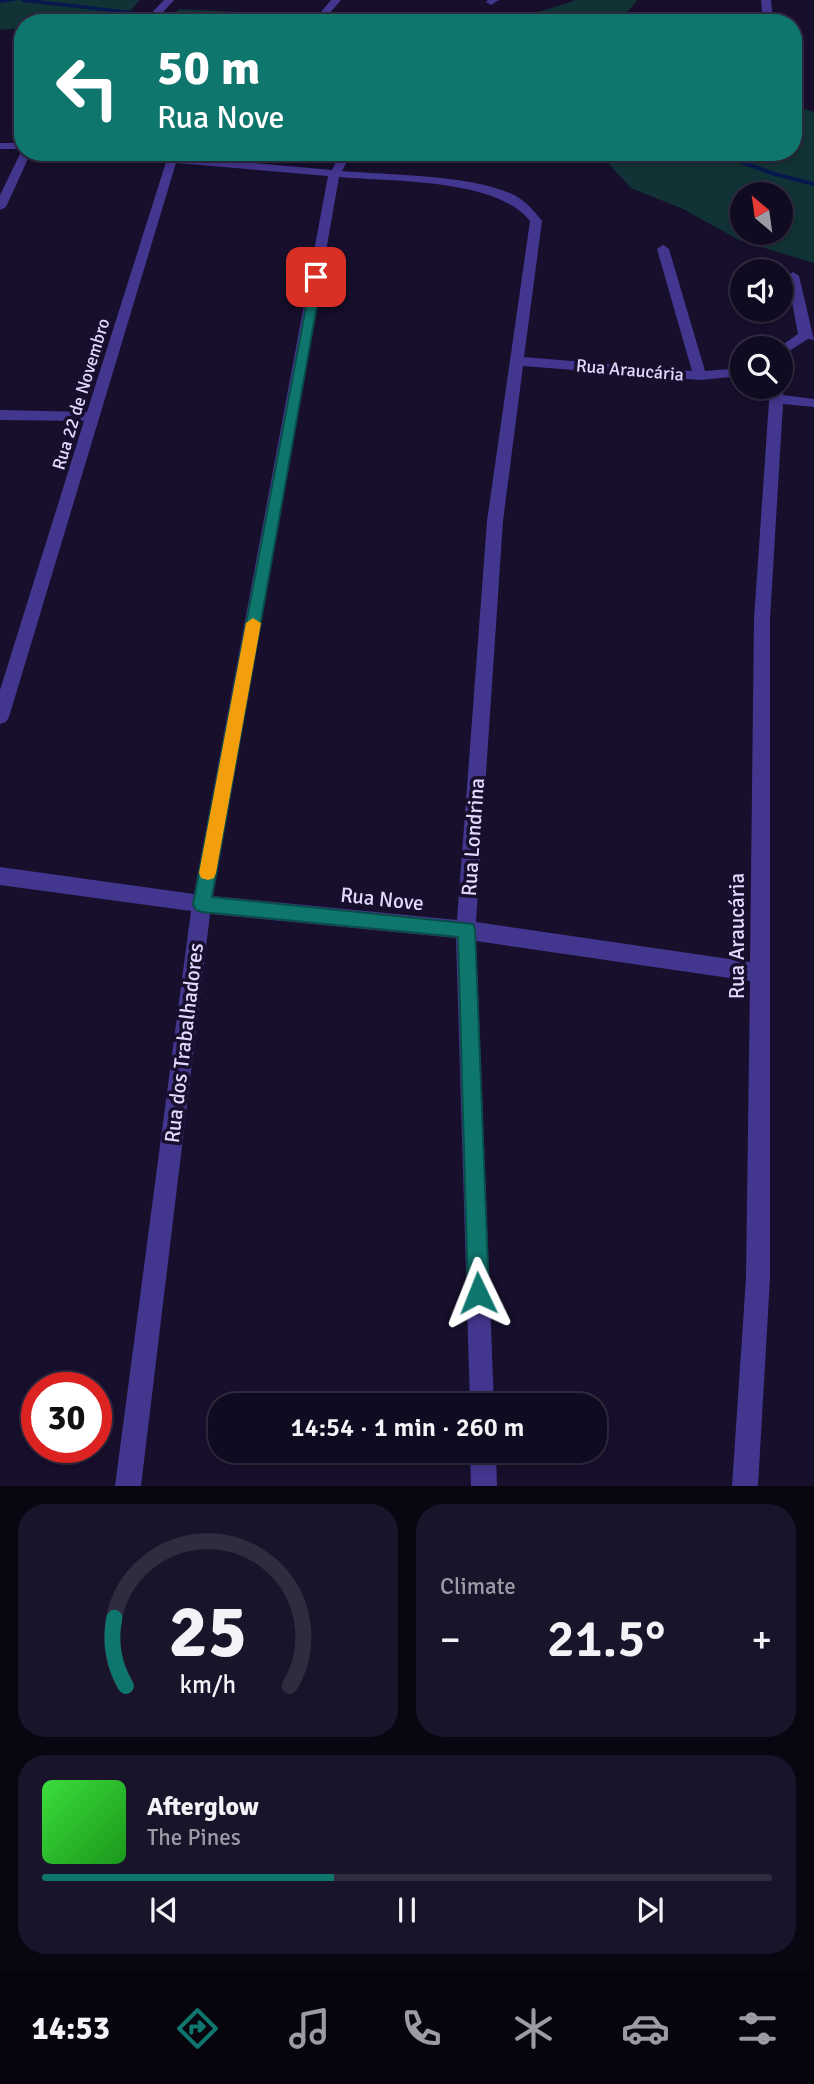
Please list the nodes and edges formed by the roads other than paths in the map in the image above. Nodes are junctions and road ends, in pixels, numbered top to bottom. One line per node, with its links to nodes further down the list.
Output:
1 (169, 0): 4 (street)
2 (336, 0): 3 (street)
3 (326, 12)
4 (155, 14)
5 (22, 161): 10 (street)
6 (171, 161): 22 (street, Rua 22 de Novembro)
7 (228, 161): 9 (street, Rua Londrina)
8 (342, 161): 9 (street, Rua dos Trabalhadores)
9 (334, 176): 15 (street, Rua Londrina); 25 (street, Rua dos Trabalhadores)
10 (0, 207)
11 (663, 249): 17 (street)
12 (793, 276): 13 (street)
13 (810, 336): 14 (street)
14 (793, 346)
15 (517, 361): 17 (street, Rua Araucária); 26 (street, Rua Londrina)
16 (730, 373): 17 (street, Rua Araucária)
17 (699, 376)
18 (793, 397): 20 (street)
19 (777, 399): 27 (street, Rua Araucária)
20 (814, 403)
21 (0, 415): 22 (street)
22 (94, 417): 23 (street, Rua 22 de Novembro)
23 (0, 717)
24 (0, 876): 25 (street, Rua Nove)
25 (202, 904): 26 (street, Rua Nove); 30 (street, Rua dos Trabalhadores)
26 (466, 930): 27 (street, Rua Nove); 28 (street, Rua Londrina)
27 (759, 973): 32 (street, Rua Araucária)
28 (482, 1393)
29 (483, 1463): 31 (street)
30 (128, 1486)
31 (484, 1486)
32 (745, 1486)

